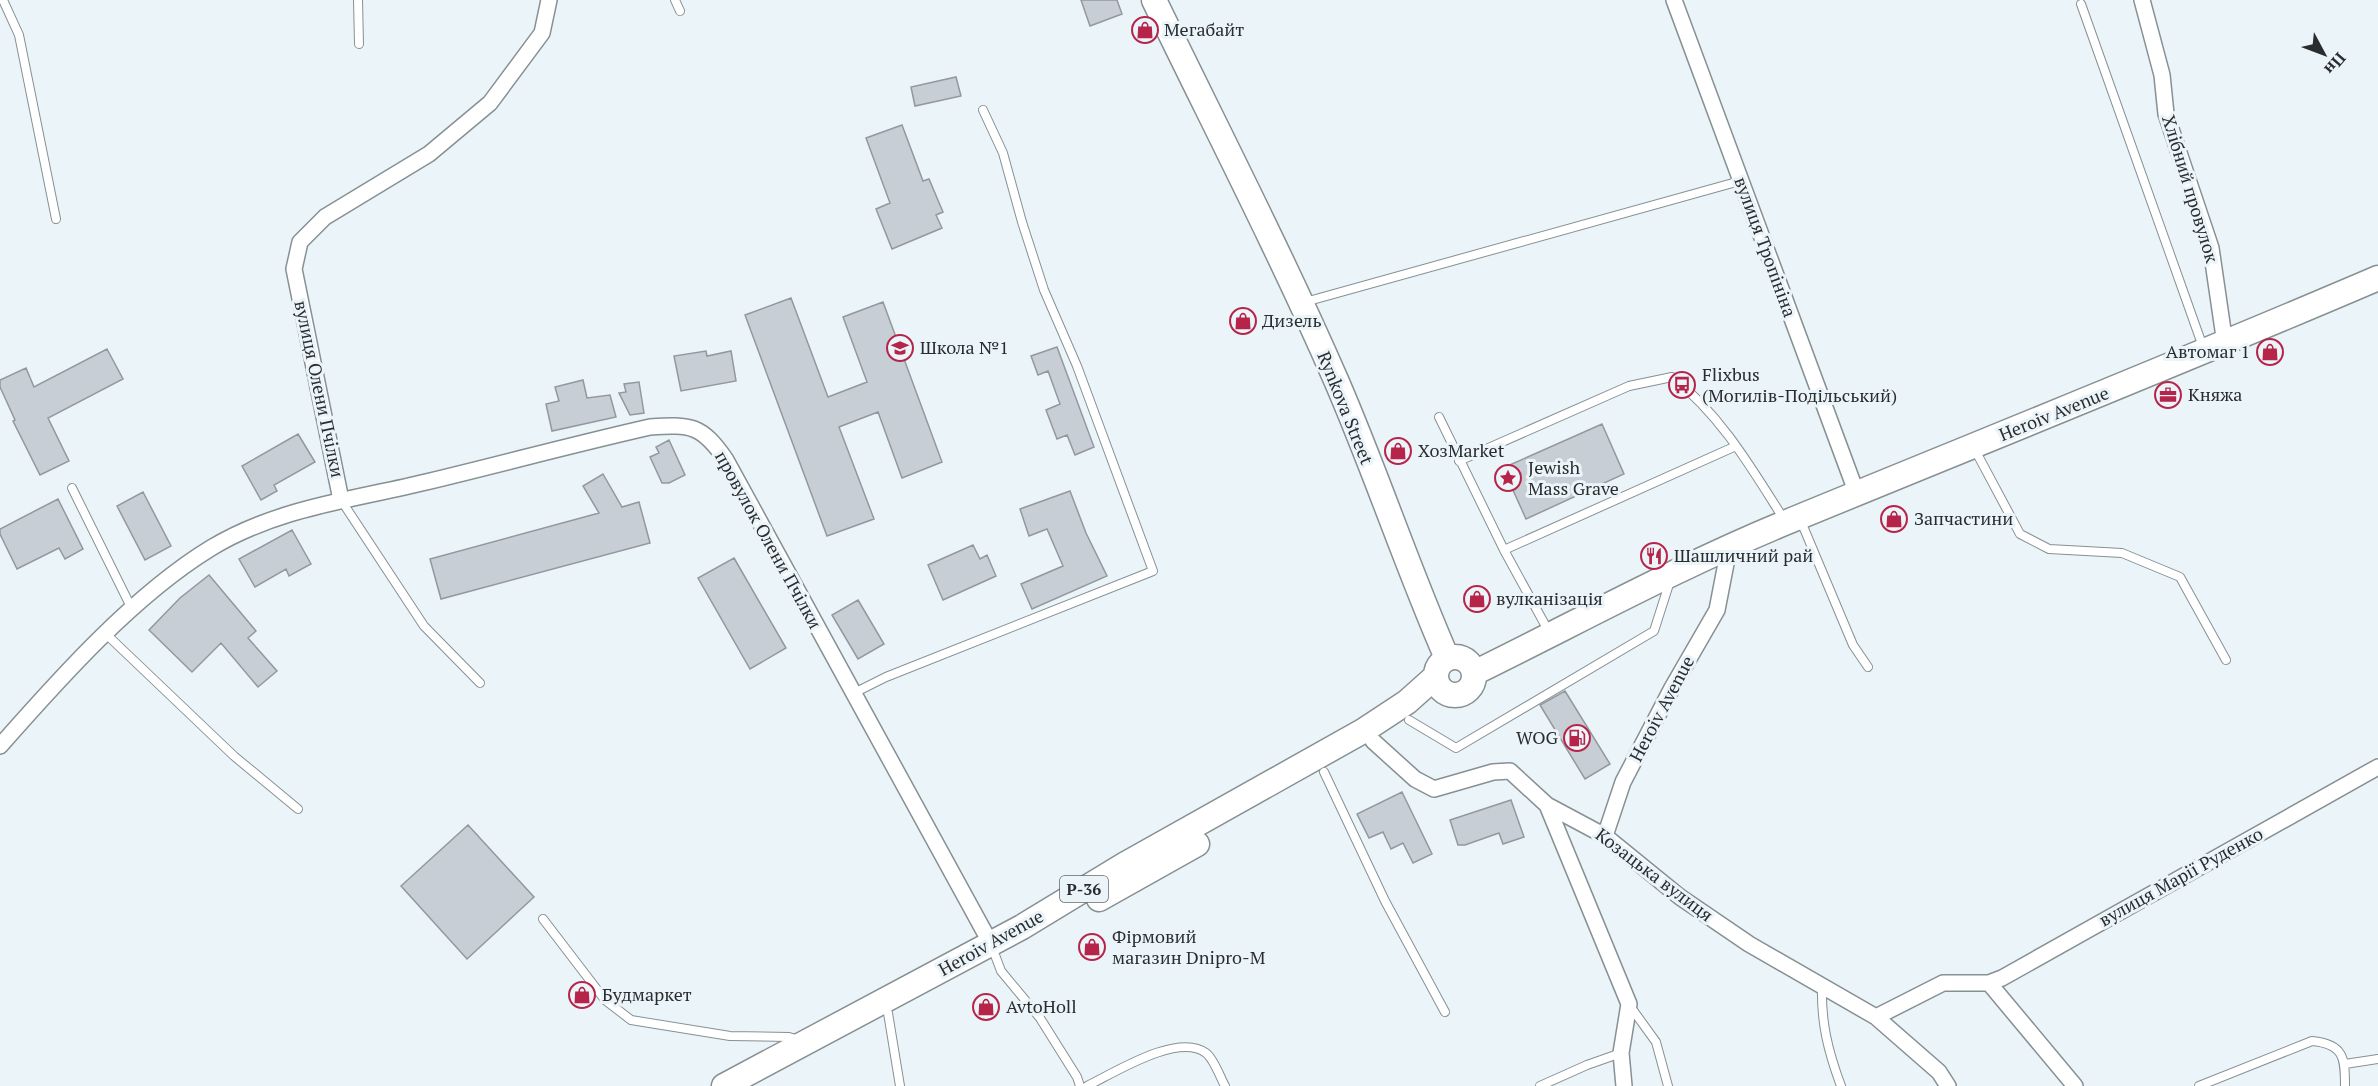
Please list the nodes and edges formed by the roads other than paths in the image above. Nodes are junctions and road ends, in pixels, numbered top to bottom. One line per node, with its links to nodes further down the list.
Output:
1 (3, 0): 13 (lane)
2 (358, 0): 10 (lane)
3 (549, 0): 23 (street, вулиця Олени Пчілки)
4 (675, 0): 9 (lane)
5 (1154, 0): 15 (main road, Rynkova Street)
6 (1674, 0): 12 (street, вулиця Тропініна)
7 (2142, 0): 16 (street, Хлібний провулок)
8 (2081, 4): 16 (lane)
9 (680, 11)
10 (359, 44)
11 (983, 110): 36 (lane)
12 (1740, 181): 15 (lane); 22 (street, вулиця Тропініна)
13 (56, 219)
14 (2378, 278): 16 (main road, Heroiv Avenue)
15 (1300, 303): 34 (main road, Rynkova Street)
16 (2215, 348): 19 (main road, Heroiv Avenue)
17 (1439, 417): 20 (lane)
18 (1736, 446): 20 (lane); 24 (lane); 26 (lane)
19 (1973, 447): 22 (main road, Heroiv Avenue); 31 (lane)
20 (1460, 461): 26 (lane)
21 (72, 488): 28 (lane)
22 (1857, 494): 24 (main road, Heroiv Avenue)
23 (341, 500): 28 (street, вулиця Олени Пчілки); 35 (lane); 36 (street, провулок Олени Пчілки)
24 (1793, 519): 25 (main road, Heroiv Avenue); 32 (lane)
25 (1729, 548): 27 (main road, Heroiv Avenue); 44 (street, Heroiv Avenue)
26 (1504, 550): 30 (lane)
27 (1672, 574): 30 (main road, Heroiv Avenue); 37 (lane)
28 (132, 609): 29 (street, вулиця Олени Пчілки)
29 (106, 634): 39 (street, вулиця Олени Пчілки); 43 (lane)
30 (1550, 635): 33 (main road, Heroiv Avenue)
31 (2226, 660)
32 (1868, 668)
33 (1474, 673): 34 (main road); 34 (main road, Р-36)
34 (1442, 676): 37 (main road, Heroiv Avenue / Р-36); 46 (main road, Heroiv Avenue / Р-36)
35 (480, 683)
36 (852, 694): 46 (street, провулок Олени Пчілки)
37 (1409, 720): 38 (main road, Heroiv Avenue / Р-36)
38 (1372, 741): 40 (main road, Heroiv Avenue / Р-36); 42 (street, Козацька вулиця)
39 (0, 746)
40 (1324, 772): 46 (main road, Heroiv Avenue / Р-36); 50 (lane)
41 (2376, 772): 47 (street, вулиця Марії Руденко)
42 (1547, 805): 44 (street, Козацька вулиця); 49 (street)
43 (298, 809)
44 (1605, 836): 48 (street, Козацька вулиця)
45 (543, 919): 53 (lane)
46 (993, 951): 51 (main road, Heroiv Avenue / Р-36); 53 (main road, Heroiv Avenue / Р-36); 60 (lane)
47 (1989, 983): 52 (street); 68 (street)
48 (1822, 986): 52 (street, Козацька вулиця); 66 (lane)
49 (1629, 1004): 54 (street); 65 (lane)
50 (1445, 1012)
51 (888, 1013): 58 (main road, Heroiv Avenue / Р-36); 59 (lane)
52 (1876, 1017): 67 (street, Козацька вулиця)
53 (809, 1045): 57 (main road, Heroiv Avenue / Р-36)
54 (1621, 1053): 63 (lane); 64 (street)
55 (2378, 1059): 56 (lane)
56 (2346, 1064): 69 (lane); 70 (lane)
57 (724, 1086)
58 (758, 1086)
59 (900, 1086)
60 (1080, 1086)
61 (1087, 1086): 62 (lane)
62 (1225, 1086)
63 (1540, 1086)
64 (1624, 1086)
65 (1668, 1086)
66 (1841, 1086)
67 (1948, 1086)
68 (2075, 1086)
69 (2199, 1086)
70 (2345, 1086)

